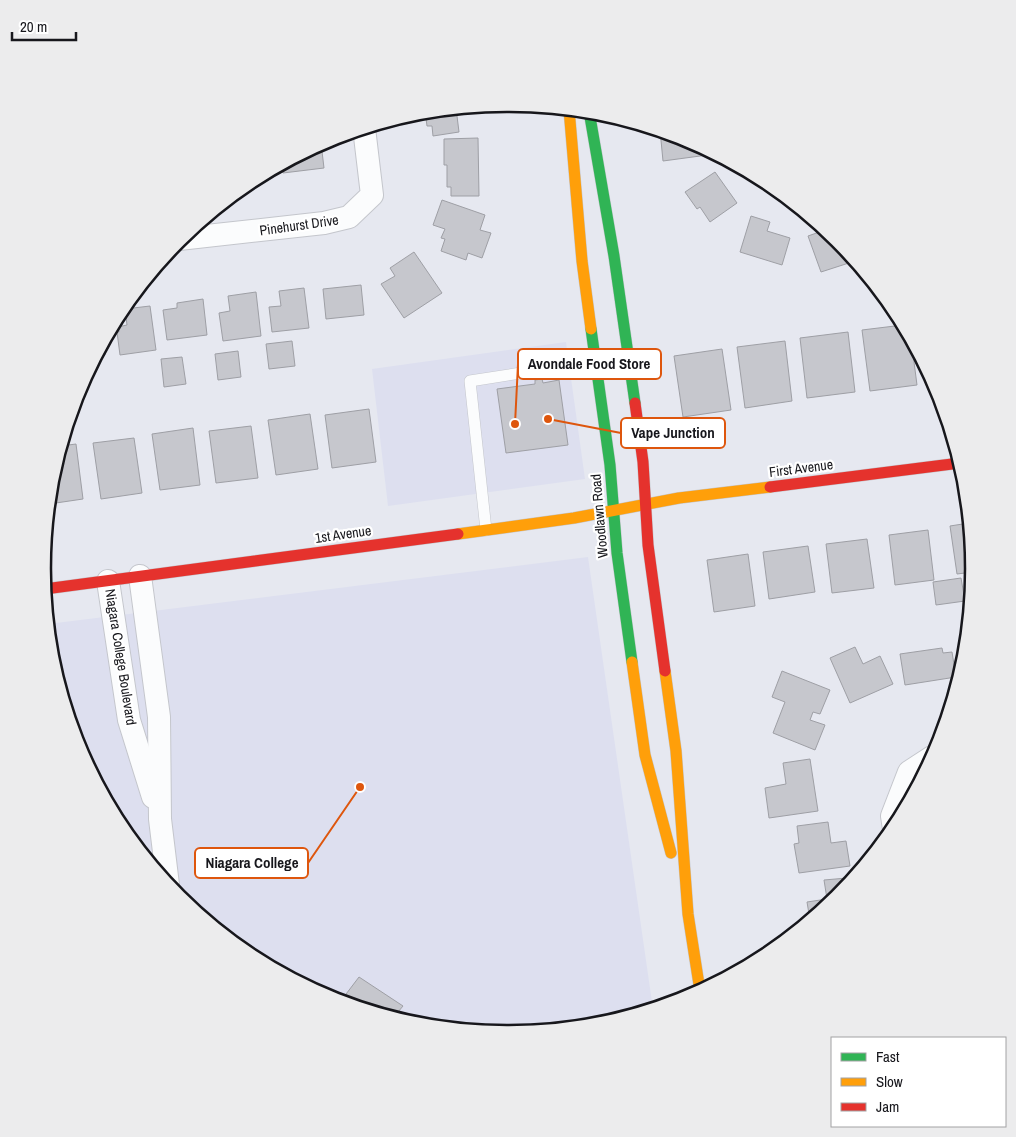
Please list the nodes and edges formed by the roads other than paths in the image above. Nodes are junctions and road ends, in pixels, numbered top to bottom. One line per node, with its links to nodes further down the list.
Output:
1 (570, 116): 8 (main road, Woodlawn Road)
2 (591, 120): 7 (main road, Woodlawn Road)
3 (365, 135): 4 (street, Pinehurst Drive)
4 (194, 237)
5 (540, 370): 9 (lane)
6 (952, 463): 7 (main road, First Avenue)
7 (646, 504): 8 (main road, 1st Avenue); 17 (main road, Woodlawn Road)
8 (614, 510): 9 (main road, 1st Avenue); 17 (main road, Woodlawn Road)
9 (486, 530): 10 (main road, 1st Avenue)
10 (140, 576): 11 (main road, 1st Avenue); 15 (street, Niagara College Boulevard)
11 (108, 581): 12 (main road, 1st Avenue); 15 (street, Niagara College Boulevard)
12 (52, 588)
13 (921, 764): 14 (street)
14 (892, 815)
15 (160, 819): 16 (street, Niagara College Boulevard)
16 (166, 871)
17 (688, 914): 18 (main road, Woodlawn Road)
18 (699, 983)

